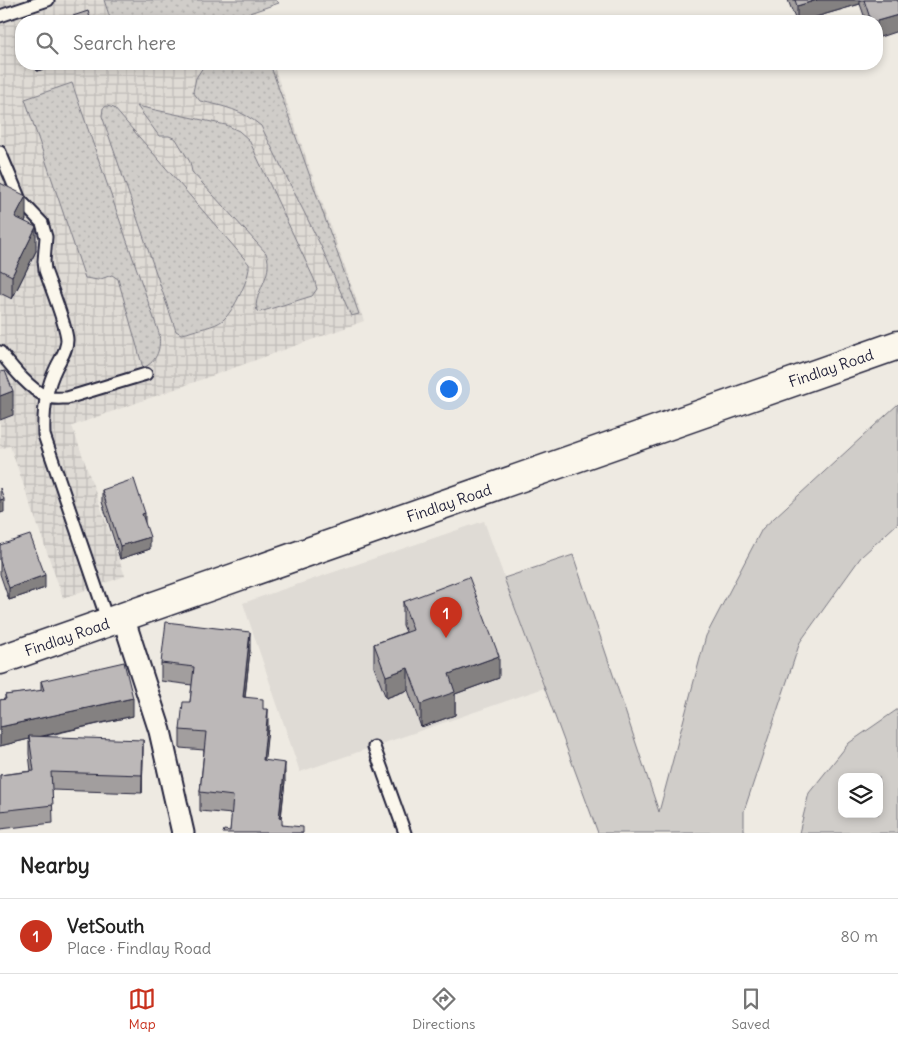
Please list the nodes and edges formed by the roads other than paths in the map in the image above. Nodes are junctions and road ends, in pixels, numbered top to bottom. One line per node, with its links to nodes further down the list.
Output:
1 (48, 0): 2 (lane)
2 (0, 16)
3 (0, 152): 7 (lane)
4 (898, 345): 8 (street, Findlay Road)
5 (0, 352): 7 (lane)
6 (146, 374): 7 (lane)
7 (46, 396): 8 (lane)
8 (116, 620): 9 (street, Findlay Road); 11 (street)
9 (0, 660)
10 (374, 747): 12 (lane)
11 (183, 833)
12 (405, 833)

